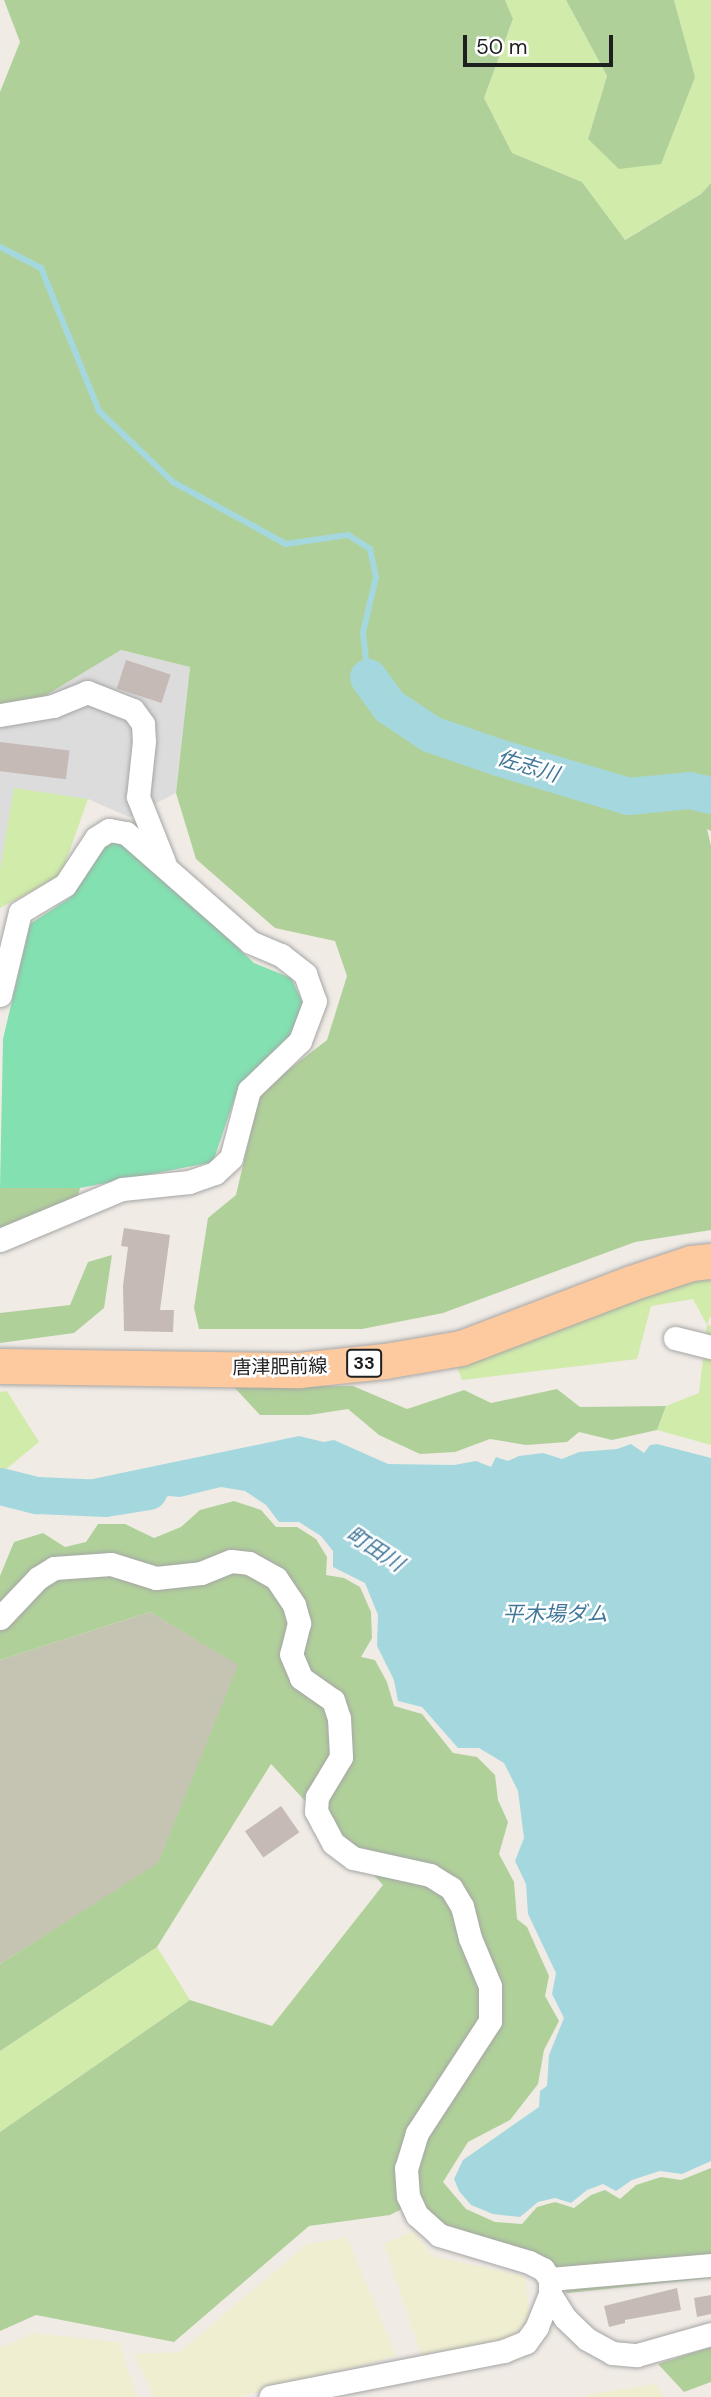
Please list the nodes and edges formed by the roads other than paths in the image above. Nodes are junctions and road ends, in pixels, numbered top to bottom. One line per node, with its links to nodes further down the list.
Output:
1 (0, 715): 2 (street)
2 (165, 865): 3 (street); 4 (street)
3 (0, 995)
4 (0, 1240)
5 (711, 1261): 8 (main road, 唐津肥前線 / 33)
6 (675, 1338): 7 (street)
7 (711, 1348)
8 (0, 1366)
9 (0, 1618): 11 (street)
10 (711, 2265): 11 (street)
11 (550, 2287): 12 (street); 13 (street)
12 (711, 2334)
13 (270, 2397)

